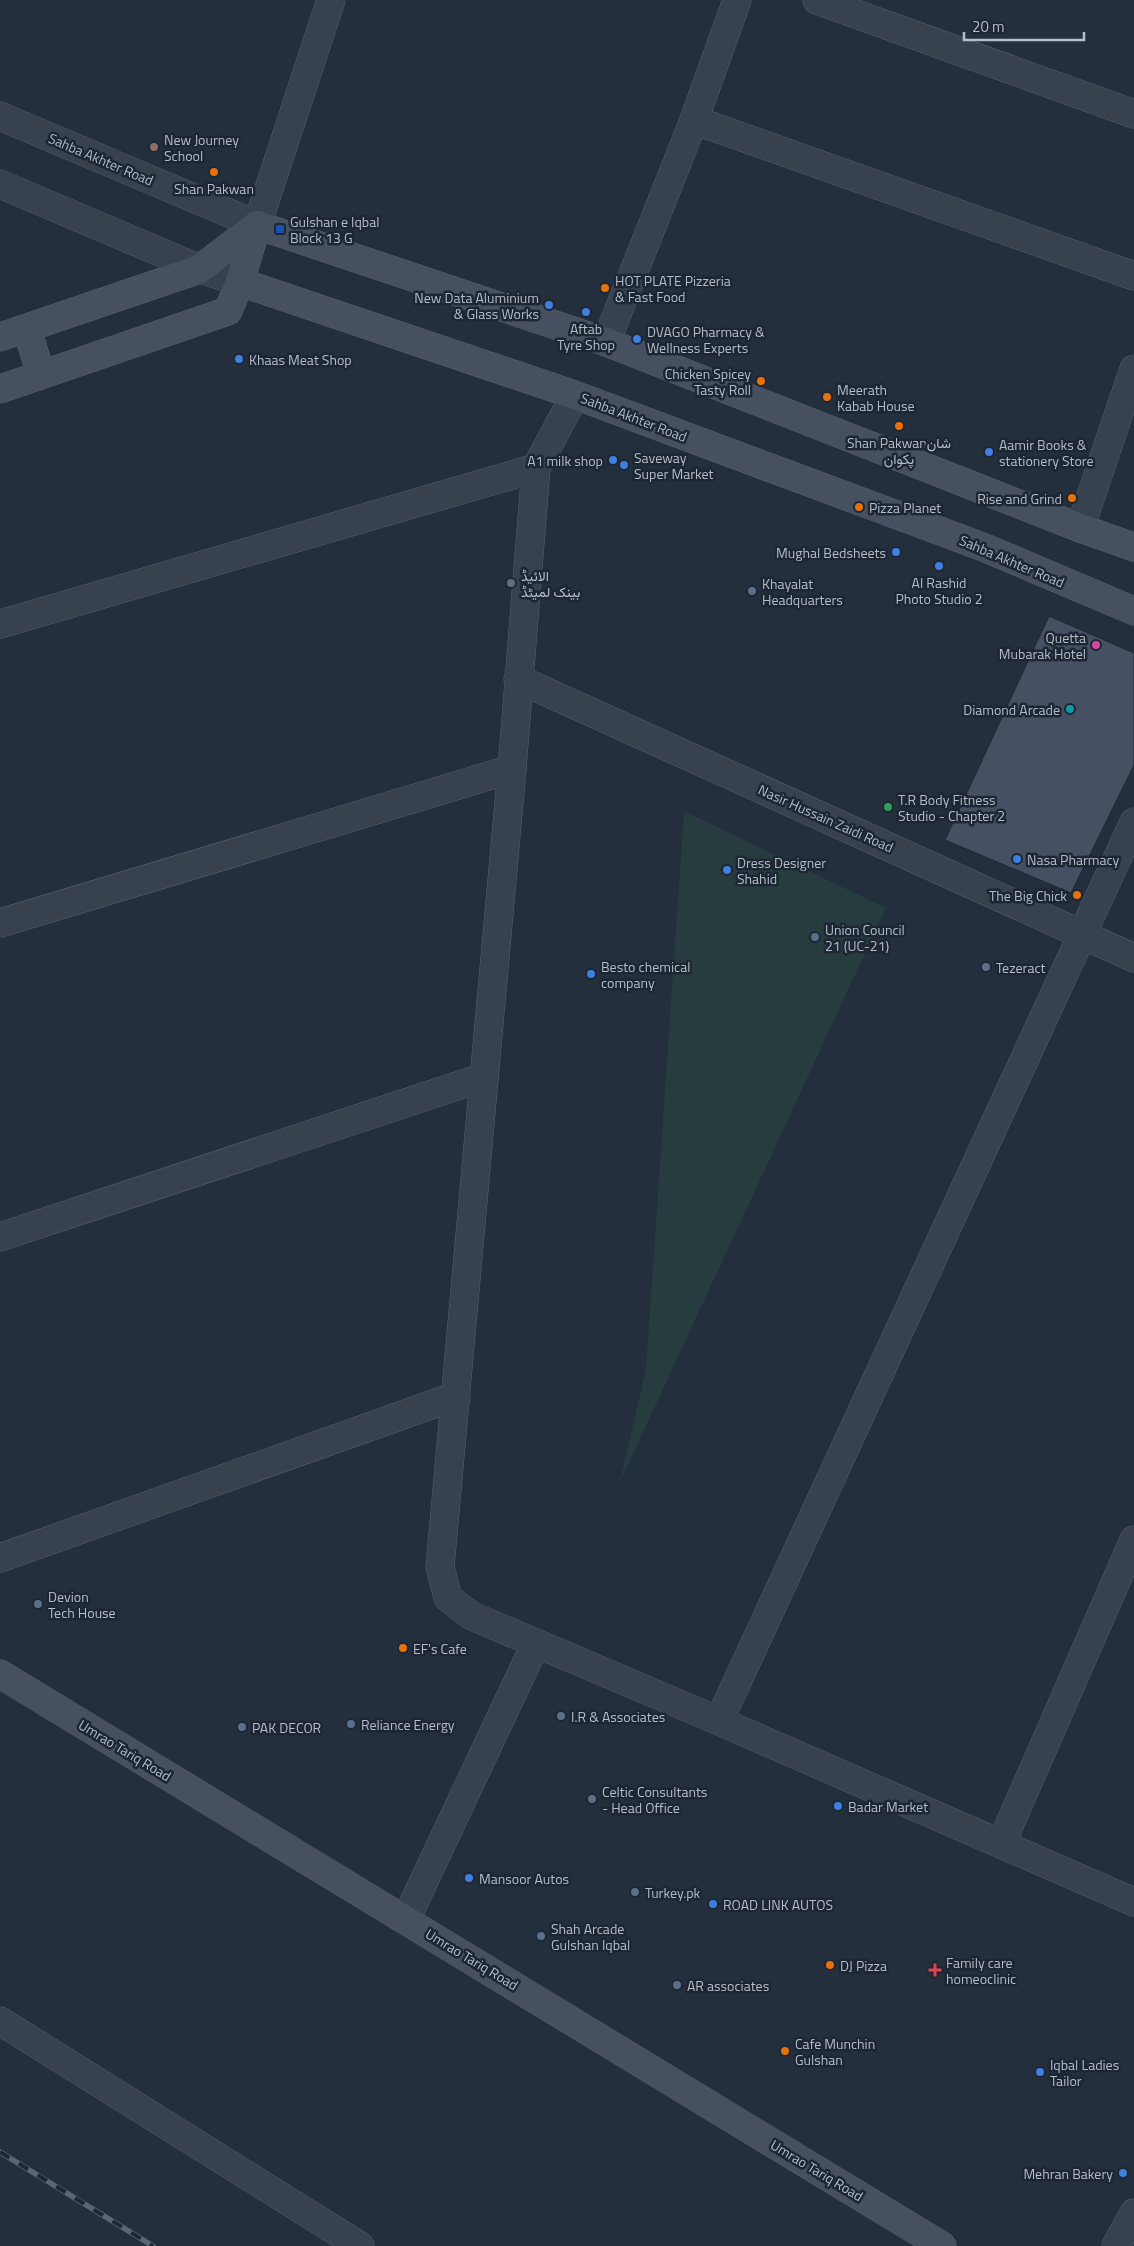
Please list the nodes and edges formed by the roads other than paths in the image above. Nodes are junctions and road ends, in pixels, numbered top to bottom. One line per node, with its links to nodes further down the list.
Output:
1 (331, 0): 8 (street)
2 (737, 0): 6 (street)
3 (817, 0): 4 (street)
4 (1134, 114)
5 (0, 116): 8 (street, Sahba Akhter Road)
6 (694, 120): 10 (street); 14 (street)
7 (0, 184): 9 (street, Sahba Akhter Road)
8 (257, 225): 9 (main road); 11 (main road); 14 (main road, Sahba Akhter Road)
9 (200, 269): 11 (street, Sahba Akhter Road); 12 (main road)
10 (1134, 276)
11 (240, 282): 16 (main road); 18 (main road, Sahba Akhter Road)
12 (27, 329): 13 (main road); 16 (main road)
13 (0, 337)
14 (606, 342): 20 (main road, Sahba Akhter Road)
15 (1134, 369): 20 (street)
16 (41, 375): 17 (main road)
17 (0, 389)
18 (575, 394): 19 (street); 22 (main road, Sahba Akhter Road)
19 (536, 468): 23 (street); 24 (street)
20 (1080, 528): 21 (main road, Sahba Akhter Road)
21 (1134, 547)
22 (1134, 611)
23 (0, 624)
24 (518, 678): 25 (street); 28 (street, Nasir Hussain Zaidi Road)
25 (512, 769): 27 (street); 30 (street)
26 (1134, 822): 28 (street)
27 (0, 923)
28 (1082, 934): 29 (street, Nasir Hussain Zaidi Road); 37 (street)
29 (1134, 958)
30 (484, 1077): 31 (street); 32 (street)
31 (0, 1237)
32 (456, 1396): 34 (street); 35 (street)
33 (1134, 1540): 38 (street)
34 (0, 1558)
35 (535, 1645): 37 (street); 40 (street)
36 (0, 1674): 40 (main road, Umrao Tariq Road)
37 (719, 1721): 38 (street)
38 (1001, 1844): 39 (street)
39 (1134, 1902)
40 (406, 1919): 43 (main road, Umrao Tariq Road)
41 (0, 2021): 44 (street)
42 (1134, 2213): 45 (street)
43 (936, 2245)
44 (360, 2246)
45 (1116, 2246)

